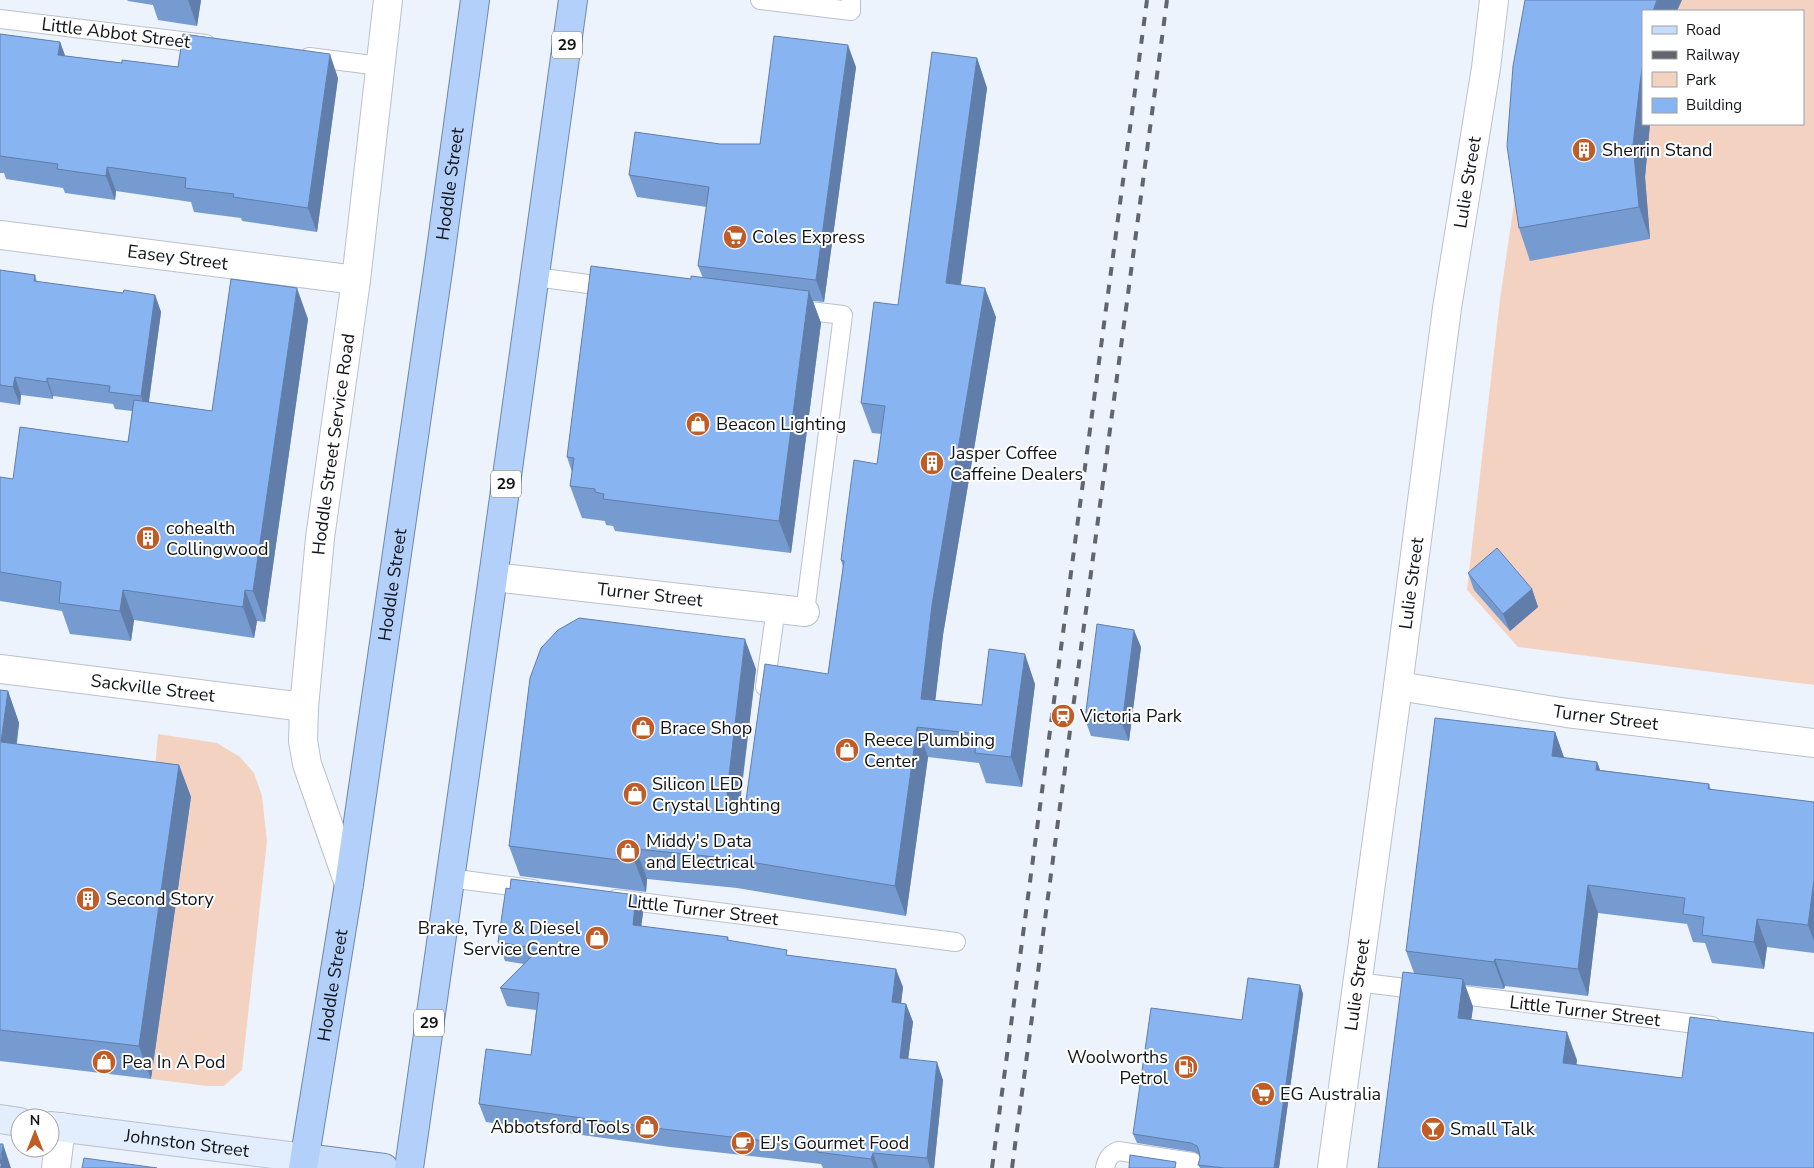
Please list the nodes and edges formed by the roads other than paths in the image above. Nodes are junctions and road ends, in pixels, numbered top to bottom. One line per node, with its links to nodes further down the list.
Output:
1 (388, 0): 10 (street, Hoddle Street Service Road)
2 (475, 0): 25 (highway, Hoddle Street)
3 (573, 0): 12 (highway, 29)
4 (760, 0): 5 (lane)
5 (851, 0)
6 (1494, 0): 20 (street, Lulie Street)
7 (0, 19): 8 (lane, Little Abbot Street)
8 (224, 46)
9 (292, 55): 10 (lane)
10 (380, 66): 13 (street, Hoddle Street Service Road)
11 (0, 235): 13 (street, Easey Street)
12 (535, 278): 14 (lane); 16 (highway, 29)
13 (356, 280): 22 (street, Hoddle Street Service Road)
14 (630, 289)
15 (775, 307): 18 (lane)
16 (494, 576): 17 (street, Turner Street); 24 (highway, 29)
17 (776, 608): 18 (street, Turner Street); 21 (lane)
18 (805, 612)
19 (0, 669): 22 (street, Sackville Street)
20 (1398, 686): 23 (street, Turner Street); 29 (street, Lulie Street)
21 (763, 704)
22 (304, 707): 25 (street, Hoddle Street Service Road)
23 (1814, 743)
24 (449, 878): 26 (lane); 34 (highway, 29)
25 (349, 884): 32 (highway, Hoddle Street)
26 (551, 891)
27 (600, 898): 28 (lane, Little Turner Street)
28 (956, 942)
29 (1356, 982): 30 (lane, Little Turner Street); 37 (street, Lulie Street)
30 (1727, 1028)
31 (60, 1127): 32 (main road, Johnston Street)
32 (304, 1163): 33 (main road, Johnston Street)
33 (384, 1168)
34 (409, 1168)
35 (1105, 1168): 36 (lane)
36 (1193, 1168)
37 (1332, 1168)

